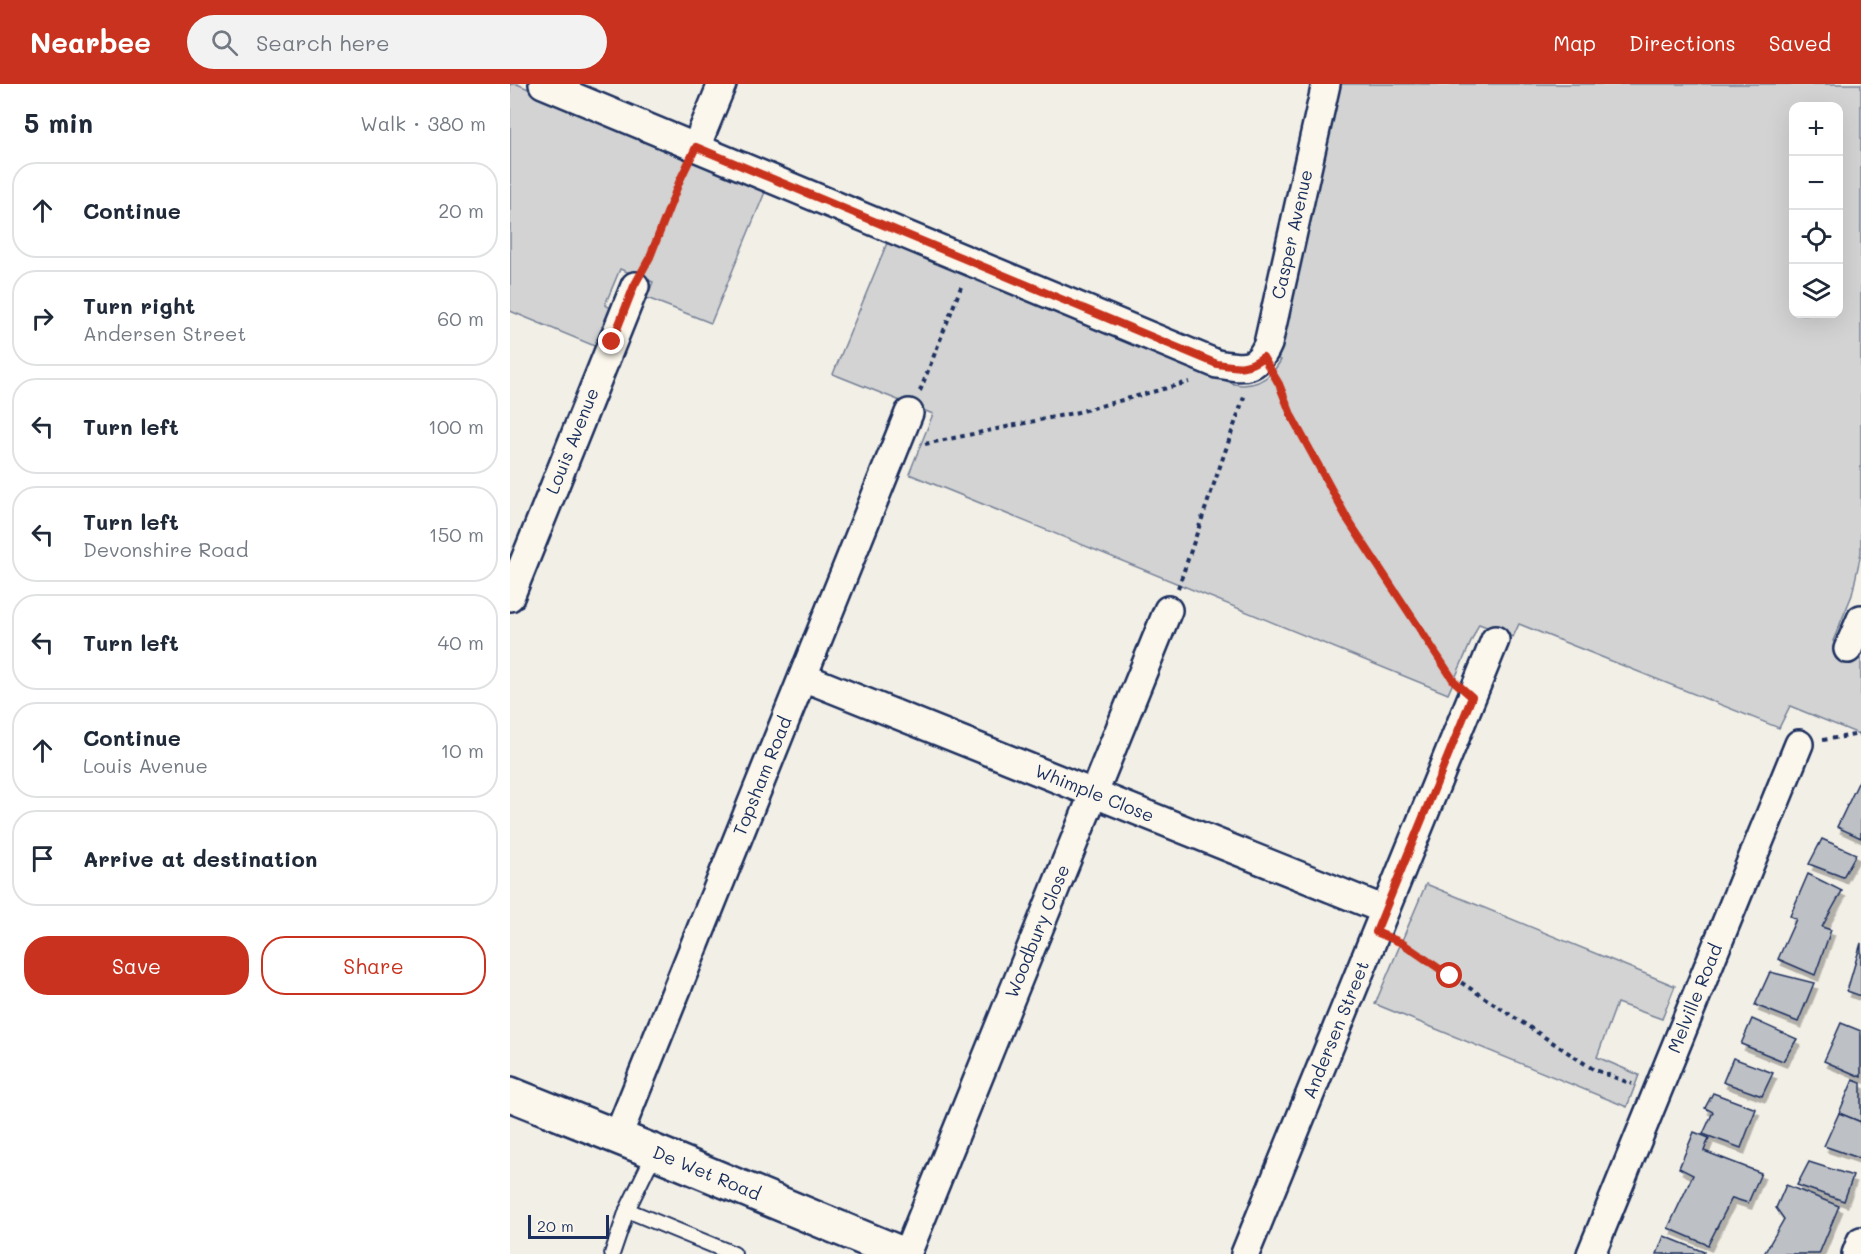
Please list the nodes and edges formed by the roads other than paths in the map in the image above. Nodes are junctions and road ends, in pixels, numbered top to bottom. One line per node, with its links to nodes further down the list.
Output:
1 (543, 84): 4 (street)
2 (722, 84): 4 (street)
3 (1322, 85): 4 (street, Casper Avenue)
4 (696, 147)
5 (634, 286): 7 (street, Louis Avenue)
6 (909, 413): 12 (street, Topsham Road)
7 (510, 597)
8 (1168, 610): 14 (street, Woodbury Close)
9 (1861, 619): 11 (street)
10 (1495, 640): 15 (street, Andersen Street)
11 (1848, 649)
12 (803, 677): 14 (street, Whimple Close); 17 (street, Topsham Road)
13 (1799, 744): 26 (street, Melville Road)
14 (1095, 793): 15 (street, Whimple Close); 24 (street, Woodbury Close)
15 (1380, 921): 25 (street, Andersen Street)
16 (510, 1095): 17 (street, De Wet Road)
17 (617, 1138): 18 (street, De Wet Road)
18 (655, 1152): 19 (lane); 23 (street, De Wet Road)
19 (627, 1210): 21 (lane); 22 (lane)
20 (1861, 1240): 27 (street)
21 (612, 1254)
22 (734, 1254)
23 (902, 1254)
24 (907, 1254)
25 (1245, 1254)
26 (1591, 1254)
27 (1856, 1254)

